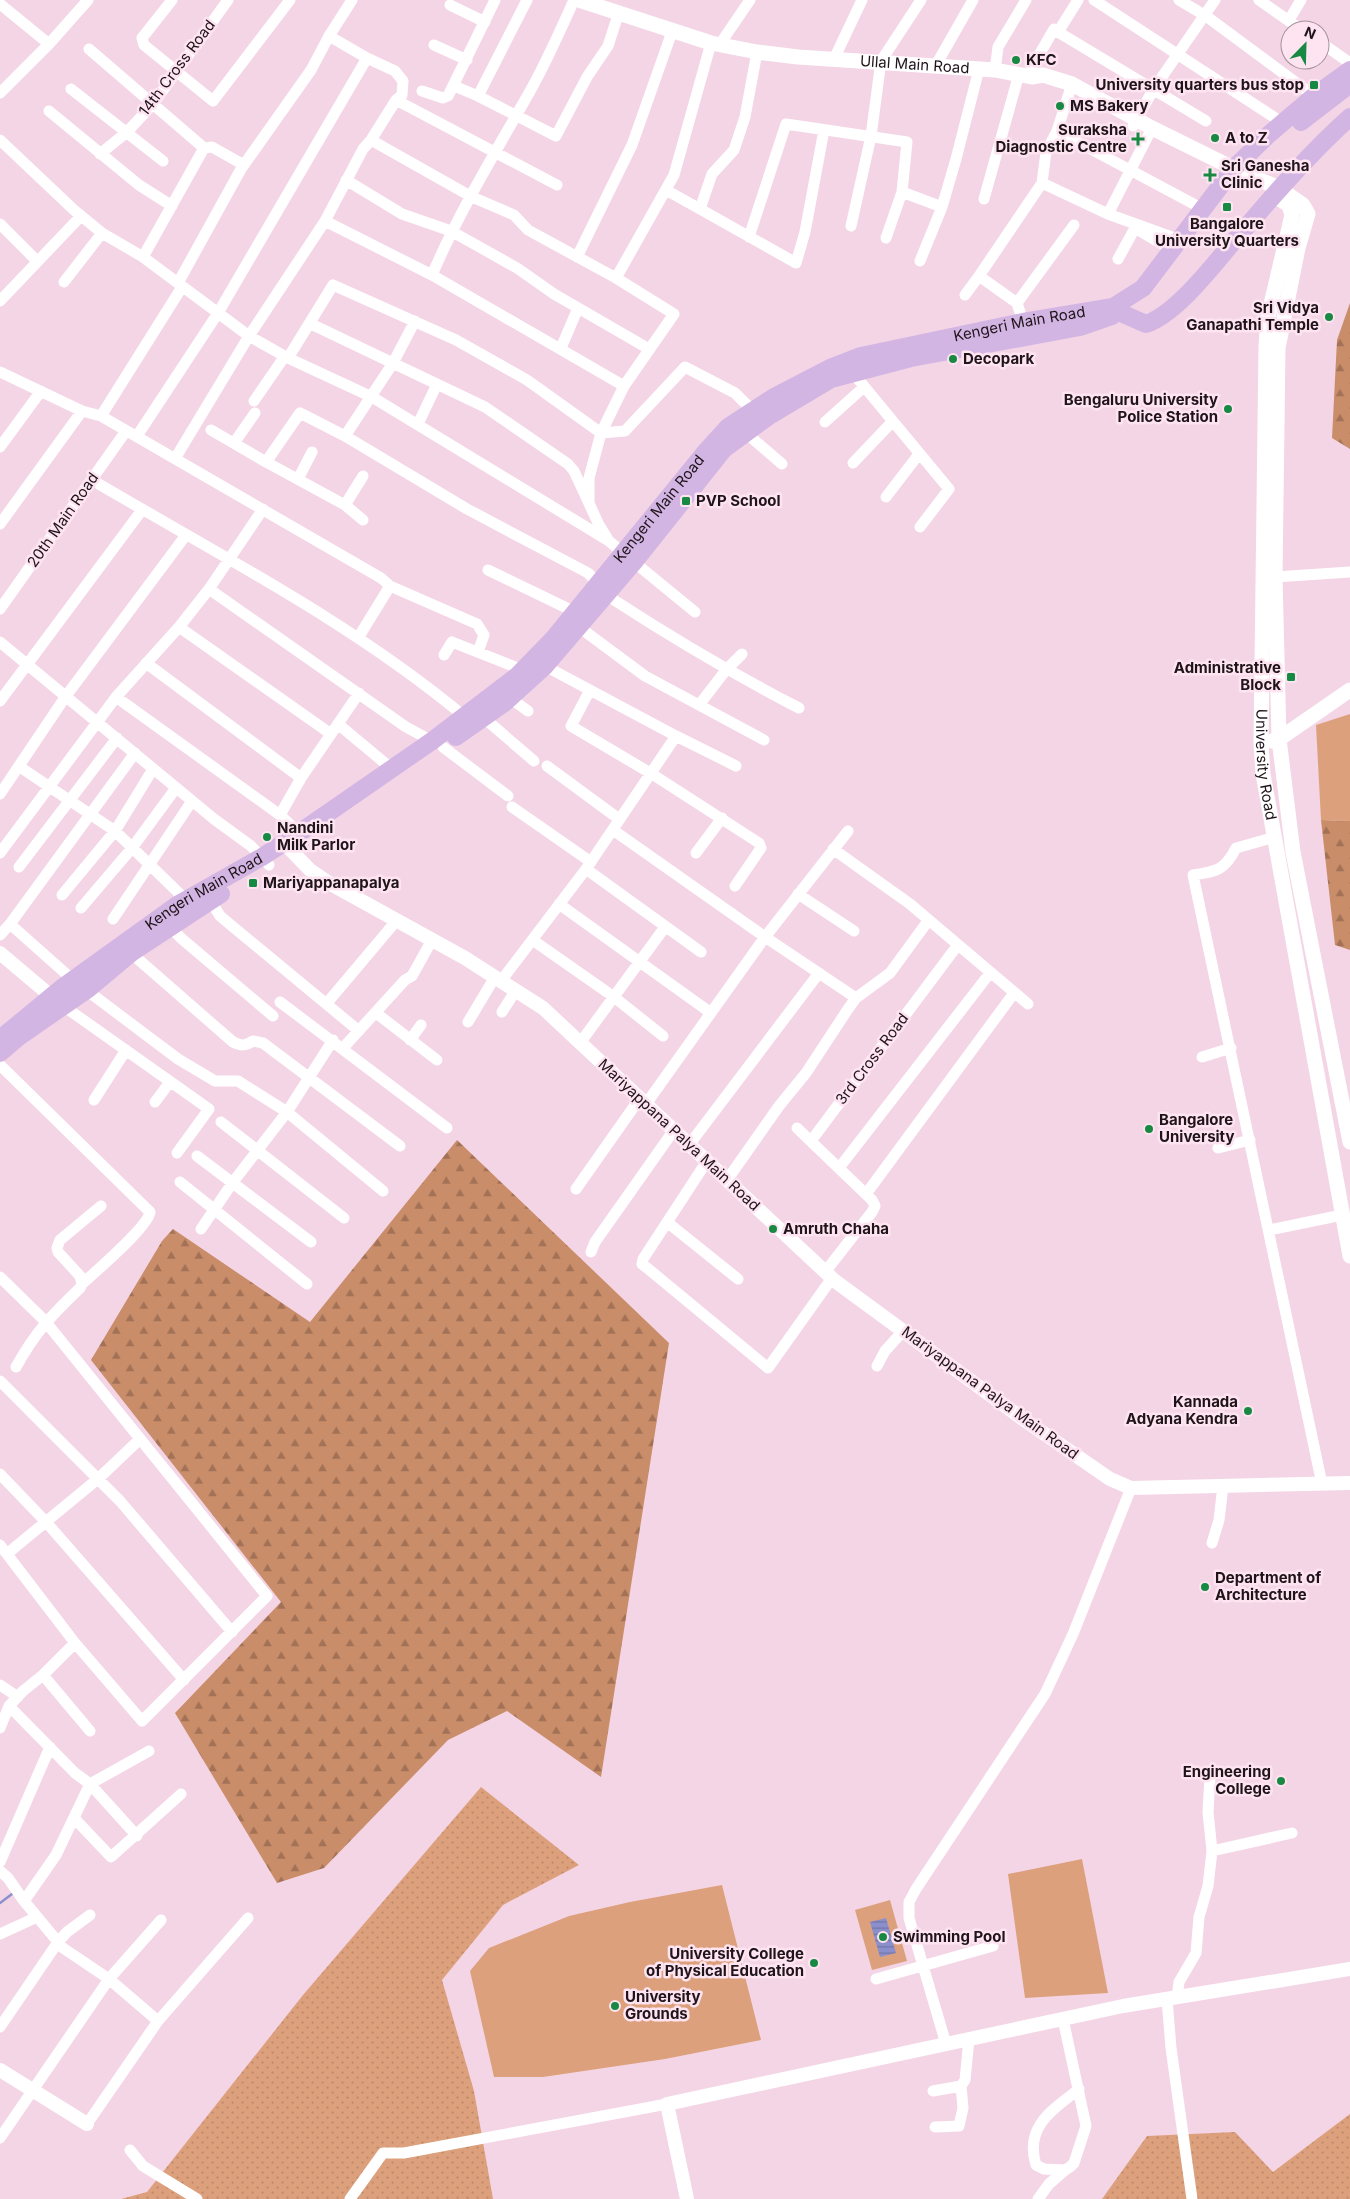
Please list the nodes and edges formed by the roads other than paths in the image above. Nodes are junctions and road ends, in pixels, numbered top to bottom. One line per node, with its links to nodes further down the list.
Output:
1 (88, 0): 31 (street)
2 (172, 0): 46 (street)
3 (228, 0): 46 (street, 14th Cross Road)
4 (290, 0): 46 (street)
5 (352, 0): 30 (street)
6 (495, 0): 27 (street)
7 (527, 0): 55 (street)
8 (574, 0): 60 (street)
9 (579, 0): 21 (main road, Ullal Main Road)
10 (750, 0): 32 (street)
11 (862, 0): 39 (street)
12 (921, 0): 41 (street)
13 (973, 0): 43 (street)
14 (1026, 0): 44 (street)
15 (1078, 0): 52 (street)
16 (1094, 0): 37 (street)
17 (1180, 0): 25 (street)
18 (1215, 0): 25 (street)
19 (1260, 0): 26 (street)
20 (1301, 0): 26 (street)
21 (599, 3): 24 (main road, Ullal Main Road)
22 (0, 4): 31 (street)
23 (450, 5): 27 (street)
24 (619, 12): 29 (main road, Ullal Main Road); 60 (street)
25 (1206, 16): 37 (street); 56 (street)
26 (1289, 20)
27 (485, 22): 40 (street)
28 (1054, 29): 47 (street)
29 (674, 30): 32 (main road, Ullal Main Road); 103 (street)
30 (328, 36): 38 (street); 76 (street)
31 (49, 44): 54 (street)
32 (716, 44): 36 (main road, Ullal Main Road); 82 (street)
33 (434, 45): 40 (street)
34 (89, 49): 58 (street)
35 (1330, 49): 42 (street)
36 (757, 52): 39 (main road, Ullal Main Road); 89 (street)
37 (1179, 55): 52 (street); 64 (street)
38 (367, 58): 57 (street); 117 (street)
39 (834, 59): 41 (main road, Ullal Main Road)
40 (467, 60): 53 (street)
41 (881, 61): 43 (main road, Ullal Main Road); 69 (street)
42 (1350, 63)
43 (936, 65): 44 (main road, Ullal Main Road)
44 (987, 70): 47 (main road, Ullal Main Road); 88 (street)
45 (1350, 70): 56 (main road, Kengeri Main Road)
46 (177, 71): 58 (street, 14th Cross Road)
47 (1026, 76): 50 (main road, Ullal Main Road); 86 (street)
48 (1350, 84): 78 (main road, Kengeri Main Road)
49 (458, 88): 55 (street)
50 (1071, 88): 63 (main road, Ullal Main Road); 66 (street)
51 (71, 89): 67 (street)
52 (1153, 90): 62 (street); 63 (street)
53 (422, 92)
54 (0, 93)
55 (478, 96): 60 (street)
56 (1314, 96): 64 (main road, Kengeri Main Road)
57 (396, 100): 71 (street); 73 (street)
58 (153, 104): 67 (street, 14th Cross Road); 72 (street)
59 (49, 111): 74 (street)
60 (516, 115): 73 (street)
61 (1350, 117): 84 (main road)
62 (1206, 121)
63 (1134, 123): 68 (main road, University Road)
64 (1284, 123): 78 (main road, Kengeri Main Road)
65 (824, 130): 69 (street); 99 (street); 99 (street)
66 (1057, 131): 77 (street); 80 (street)
67 (126, 132): 74 (street, 14th Cross Road); 75 (street)
68 (1150, 132): 77 (street); 78 (main road, University Road)
69 (871, 136): 83 (street); 96 (street)
70 (0, 140): 92 (street)
71 (371, 140): 79 (street); 85 (street)
72 (204, 148): 76 (street); 87 (street)
73 (494, 153): 81 (street); 85 (street)
74 (100, 154): 87 (street)
75 (163, 161)
76 (244, 165): 111 (street)
77 (1131, 171): 90 (street); 91 (street)
78 (1237, 174): 84 (main road, University Road); 90 (main road, Kengeri Main Road); 116 (main road, Kengeri Main Road)
79 (346, 180): 93 (street); 97 (street)
80 (1042, 183): 91 (street); 108 (street)
81 (557, 185)
82 (666, 190): 89 (street); 109 (street)
83 (902, 192): 88 (street); 100 (street)
84 (1278, 192): 116 (main road); 154 (main road, University Road)
85 (472, 197): 97 (street); 103 (street)
86 (984, 199)
87 (172, 206): 102 (street)
88 (942, 206): 106 (street)
89 (700, 209): 99 (street)
90 (1203, 209): 101 (main road, Kengeri Main Road)
91 (1108, 214): 101 (street)
92 (80, 216): 98 (street); 105 (street)
93 (325, 221): 107 (street); 121 (street)
94 (0, 224): 105 (street)
95 (1074, 225): 114 (street)
96 (851, 226)
97 (451, 231): 107 (street); 115 (street)
98 (102, 233): 102 (street); 110 (street)
99 (749, 237)
100 (886, 238)
101 (1176, 245): 104 (street); 116 (main road, Kengeri Main Road)
102 (143, 256): 111 (street)
103 (577, 257): 109 (street)
104 (1118, 259)
105 (37, 261): 113 (street)
106 (920, 261)
107 (432, 275): 122 (street)
108 (979, 276): 112 (street); 114 (street)
109 (616, 278): 123 (street)
110 (64, 282)
111 (182, 287): 117 (street); 136 (street)
112 (965, 295)
113 (0, 301)
114 (1016, 303): 119 (street)
115 (578, 308): 122 (street); 123 (street)
116 (1120, 309): 119 (main road, Kengeri Main Road); 127 (main road, Kengeri Main Road)
117 (218, 312): 121 (street); 144 (street)
118 (416, 321): 120 (street); 125 (street); 142 (street)
119 (1023, 322): 134 (main road, Kengeri Main Road)
120 (311, 324): 124 (street); 125 (street)
121 (249, 336): 124 (street); 150 (street)
122 (561, 348): 129 (street)
123 (649, 349): 129 (street)
124 (286, 357): 131 (street); 132 (street)
125 (393, 363): 128 (street); 131 (street)
126 (0, 372): 130 (street)
127 (858, 380): 137 (street); 138 (street); 143 (main road, Kengeri Main Road)
128 (437, 384): 139 (street); 159 (street)
129 (624, 386): 142 (street)
130 (40, 391): 133 (street); 147 (street)
131 (372, 397): 139 (street); 145 (street)
132 (254, 401)
133 (82, 411): 136 (street); 164 (street)
134 (753, 411): 142 (street); 168 (main road, Kengeri Main Road)
135 (255, 413): 146 (street)
136 (101, 416): 141 (street)
137 (825, 422)
138 (892, 422): 149 (street); 152 (street)
139 (418, 424): 167 (street)
140 (211, 430): 146 (street)
141 (126, 431): 144 (street); 157 (street, 20th Main Road)
142 (601, 433): 159 (street)
143 (746, 433): 153 (street); 168 (main road, Kengeri Main Road)
144 (137, 436): 150 (street)
145 (345, 436): 151 (street); 174 (street)
146 (234, 444): 151 (street)
147 (0, 447)
148 (312, 452): 156 (street)
149 (919, 454): 158 (street); 165 (street)
150 (176, 457): 161 (street)
151 (266, 462): 156 (street)
152 (853, 463)
153 (782, 464)
154 (1270, 469): 172 (main road, University Road); 209 (main road, University Road)
155 (363, 476): 160 (street)
156 (298, 479): 160 (street)
157 (92, 480): 162 (street); 176 (street, 20th Main Road)
158 (886, 497)
159 (589, 502): 167 (street)
160 (346, 505): 163 (street)
161 (263, 509): 169 (street); 173 (street)
162 (142, 510): 166 (street); 186 (street)
163 (363, 520)
164 (0, 524)
165 (920, 527)
166 (186, 535): 169 (street); 193 (street)
167 (609, 541): 168 (street)
168 (629, 557): 174 (main road, Kengeri Main Road); 177 (street)
169 (230, 559): 175 (street); 180 (street)
170 (488, 570): 178 (street)
171 (1350, 572): 172 (street)
172 (1275, 578): 207 (main road, University Road)
173 (390, 586): 180 (street); 182 (street)
174 (603, 587): 178 (main road, Kengeri Main Road); 189 (street)
175 (209, 589): 179 (street); 192 (street)
176 (0, 609)
177 (695, 612)
178 (577, 619): 187 (main road, Kengeri Main Road); 188 (main road, Kengeri Main Road); 197 (street)
179 (179, 627): 185 (street); 204 (street)
180 (358, 638): 200 (street)
181 (0, 642): 186 (street)
182 (478, 652): 184 (street); 188 (street)
183 (742, 654): 189 (street)
184 (444, 655)
185 (146, 663): 194 (street); 219 (street)
186 (26, 664): 193 (street); 196 (street)
187 (545, 666): 190 (street); 195 (main road, Kengeri Main Road)
188 (524, 670): 200 (main road, Kengeri Main Road)
189 (726, 670): 197 (street); 198 (street)
190 (590, 690): 205 (street); 218 (street)
191 (1350, 690): 207 (main road)
192 (359, 693): 203 (street); 210 (street)
193 (66, 696): 202 (street); 215 (street)
194 (116, 697): 202 (street); 228 (street)
195 (510, 698): 199 (street); 201 (main road, Kengeri Main Road)
196 (0, 701)
197 (699, 705): 208 (street)
198 (799, 708)
199 (528, 711)
200 (465, 717): 210 (main road, Kengeri Main Road)
201 (484, 718): 210 (main road, Kengeri Main Road); 212 (street)
202 (98, 723): 206 (street); 221 (street)
203 (338, 724): 204 (street); 217 (street)
204 (331, 734): 219 (street)
205 (676, 736): 214 (street); 218 (street)
206 (117, 738): 211 (street); 225 (street)
207 (1278, 739): 209 (main road); 311 (main road, University Road)
208 (764, 740)
209 (1261, 743): 235 (main road, University Road)
210 (438, 744): 217 (main road, Kengeri Main Road); 223 (street); 236 (main road, Kengeri Main Road)
211 (135, 754): 216 (street); 227 (street)
212 (534, 761)
213 (547, 766): 229 (street)
214 (736, 766)
215 (20, 767): 221 (street); 222 (street)
216 (154, 769): 220 (street); 232 (street)
217 (392, 769): 234 (main road, Kengeri Main Road)
218 (652, 774): 229 (street); 230 (street)
219 (301, 778): 228 (street)
220 (176, 788): 224 (street); 237 (street)
221 (50, 789): 225 (street); 239 (street)
222 (0, 794)
223 (508, 796)
224 (192, 801): 241 (street); 242 (street)
225 (70, 802): 227 (street); 244 (street)
226 (512, 807): 243 (street)
227 (89, 814): 232 (street); 255 (street)
228 (280, 814): 234 (street)
229 (619, 818): 231 (street)
230 (722, 818): 240 (street); 245 (street)
231 (613, 830): 243 (street); 260 (street)
232 (115, 831): 237 (street); 247 (street)
233 (848, 831): 238 (street)
234 (300, 833): 236 (main road, Kengeri Main Road)
235 (1275, 837): 293 (street); 328 (main road, University Road)
236 (287, 847): 241 (main road, Kengeri Main Road); 253 (street, Mariyappana Palya Main Road)
237 (132, 848): 242 (street); 251 (street)
238 (833, 849): 246 (street); 254 (street)
239 (0, 853)
240 (696, 853)
241 (265, 861): 248 (main road, Kengeri Main Road); 249 (main road, Kengeri Main Road)
242 (149, 864): 248 (street); 252 (street)
243 (588, 866): 250 (street); 257 (street)
244 (19, 867)
245 (735, 886)
246 (798, 894): 258 (street); 260 (street)
247 (62, 895)
248 (186, 900): 271 (main road, Kengeri Main Road)
249 (210, 900): 256 (main road, Kengeri Main Road); 278 (street)
250 (559, 904): 262 (street); 267 (street)
251 (81, 908)
252 (113, 919)
253 (397, 920): 261 (street, Mariyappana Palya Main Road); 278 (street)
254 (928, 921): 263 (street); 275 (street)
255 (10, 924): 259 (street); 271 (street)
256 (170, 927): 265 (main road, Kengeri Main Road); 283 (street)
257 (665, 927): 264 (street); 267 (street)
258 (854, 931)
259 (0, 935)
260 (764, 937): 269 (street); 282 (street)
261 (432, 940): 270 (street, Mariyappana Palya Main Road); 281 (street)
262 (534, 940): 270 (street); 274 (street)
263 (957, 946): 268 (street); 310 (street, 3rd Cross Road)
264 (701, 952)
265 (131, 953): 276 (main road, Kengeri Main Road); 299 (street)
266 (0, 954): 276 (street)
267 (639, 962): 274 (street); 282 (street)
268 (990, 972): 273 (street); 319 (street)
269 (819, 973): 275 (street); 312 (street)
270 (498, 979): 272 (street, Mariyappana Palya Main Road); 284 (street)
271 (73, 980): 276 (main road, Kengeri Main Road); 304 (street)
272 (516, 990): 280 (street); 291 (street, Mariyappana Palya Main Road)
273 (1014, 993): 279 (street); 325 (street)
274 (614, 997): 287 (street); 291 (street)
275 (856, 998): 320 (street)
276 (57, 1001): 288 (main road, Kengeri Main Road); 294 (street); 295 (main road, Kengeri Main Road)
277 (280, 1002): 289 (street)
278 (327, 1003): 286 (street)
279 (1028, 1004)
280 (502, 1012)
281 (376, 1013): 286 (street); 290 (street)
282 (711, 1013): 302 (street)
283 (273, 1016)
284 (468, 1022)
285 (421, 1025): 290 (street)
286 (359, 1031): 292 (street)
287 (663, 1036)
288 (0, 1039)
289 (333, 1040): 292 (street); 299 (street)
290 (410, 1040): 297 (street)
291 (580, 1043): 302 (street, Mariyappana Palya Main Road)
292 (343, 1048): 306 (street)
293 (1231, 1048): 296 (street); 309 (street)
294 (126, 1050): 300 (street); 301 (street)
295 (0, 1053)
296 (1202, 1057)
297 (437, 1060)
298 (0, 1065): 339 (street)
299 (309, 1077): 304 (street); 313 (street)
300 (170, 1082): 303 (street); 316 (street)
301 (94, 1100)
302 (643, 1101): 308 (street, Mariyappana Palya Main Road); 323 (street)
303 (155, 1102)
304 (287, 1112): 315 (street); 324 (street)
305 (221, 1122): 315 (street)
306 (447, 1128)
307 (797, 1128): 310 (street)
308 (674, 1130): 312 (street, Mariyappana Palya Main Road); 334 (street)
309 (1250, 1140): 314 (street); 332 (street)
310 (811, 1141): 319 (street)
311 (1350, 1142)
312 (689, 1145): 318 (street, Mariyappana Palya Main Road)
313 (400, 1146)
314 (1218, 1148)
315 (258, 1151): 322 (street); 329 (street)
316 (177, 1153)
317 (197, 1156): 322 (street)
318 (707, 1161): 320 (street, Mariyappana Palya Main Road); 330 (street)
319 (839, 1168): 325 (street)
320 (727, 1180): 336 (street, Mariyappana Palya Main Road)
321 (180, 1182): 327 (street)
322 (234, 1182): 327 (street); 333 (street)
323 (576, 1189)
324 (383, 1192)
325 (866, 1194): 336 (street)
326 (101, 1206): 339 (street)
327 (216, 1209): 331 (street); 340 (street)
328 (1342, 1215): 332 (street); 335 (main road, University Road)
329 (344, 1218)
330 (667, 1222): 336 (street); 338 (street)
331 (201, 1229)
332 (1269, 1230): 350 (street)
333 (311, 1242)
334 (591, 1252)
335 (1350, 1256)
336 (828, 1275): 342 (street, Mariyappana Palya Main Road)
337 (0, 1277): 341 (street)
338 (738, 1279)
339 (82, 1284): 341 (street)
340 (307, 1284)
341 (45, 1321): 344 (street); 346 (street)
342 (903, 1331): 343 (street); 352 (street, Mariyappana Palya Main Road)
343 (876, 1366)
344 (16, 1367)
345 (0, 1381): 348 (street)
346 (140, 1439): 348 (street); 356 (street)
347 (0, 1474): 353 (street)
348 (99, 1478): 353 (street); 356 (street)
349 (1350, 1483): 350 (street, Mariyappana Palya Main Road)
350 (1322, 1484): 351 (street, Mariyappana Palya Main Road)
351 (1223, 1486): 352 (street, Mariyappana Palya Main Road); 354 (street)
352 (1132, 1488): 384 (street)
353 (46, 1522): 355 (street); 359 (street)
354 (1212, 1543)
355 (4, 1549): 357 (street)
356 (232, 1632): 359 (street)
357 (75, 1643): 358 (street); 359 (street)
358 (43, 1675): 361 (street); 364 (street)
359 (184, 1680)
360 (0, 1685): 361 (street)
361 (18, 1697): 362 (street)
362 (10, 1706): 363 (street); 365 (street)
363 (0, 1728)
364 (90, 1731)
365 (50, 1747): 368 (street); 374 (street)
366 (149, 1751): 368 (street)
367 (1210, 1776): 373 (street)
368 (90, 1784): 370 (street); 372 (street)
369 (181, 1794): 372 (street)
370 (74, 1818): 372 (street); 376 (street)
371 (1292, 1833): 373 (street)
372 (137, 1836)
373 (1212, 1851): 388 (street)
374 (0, 1862)
375 (0, 1871): 376 (street)
376 (24, 1902): 378 (street)
377 (90, 1915): 382 (street)
378 (37, 1917): 381 (street); 382 (street)
379 (248, 1918): 390 (street)
380 (161, 1920): 386 (street)
381 (0, 1934)
382 (58, 1942): 386 (street); 391 (street)
383 (993, 1946): 384 (street)
384 (923, 1966): 387 (street); 393 (street)
385 (1350, 1968): 388 (street)
386 (109, 1979): 390 (street); 397 (street)
387 (876, 1979)
388 (1172, 1999): 389 (street); 409 (street)
389 (1063, 2019): 392 (street); 396 (street)
390 (158, 2021): 400 (street)
391 (0, 2027)
392 (970, 2039): 393 (street); 395 (street)
393 (946, 2044): 399 (street)
394 (0, 2070): 397 (street)
395 (961, 2086): 398 (street); 401 (street)
396 (1079, 2089): 404 (street); 404 (street)
397 (32, 2090): 400 (street); 402 (street)
398 (933, 2092)
399 (667, 2104): 406 (street); 407 (street)
400 (87, 2124)
401 (935, 2127)
402 (0, 2138)
403 (130, 2150): 405 (street)
404 (1065, 2170): 408 (street)
405 (196, 2199)
406 (350, 2199)
407 (687, 2199)
408 (1038, 2199)
409 (1192, 2199)

